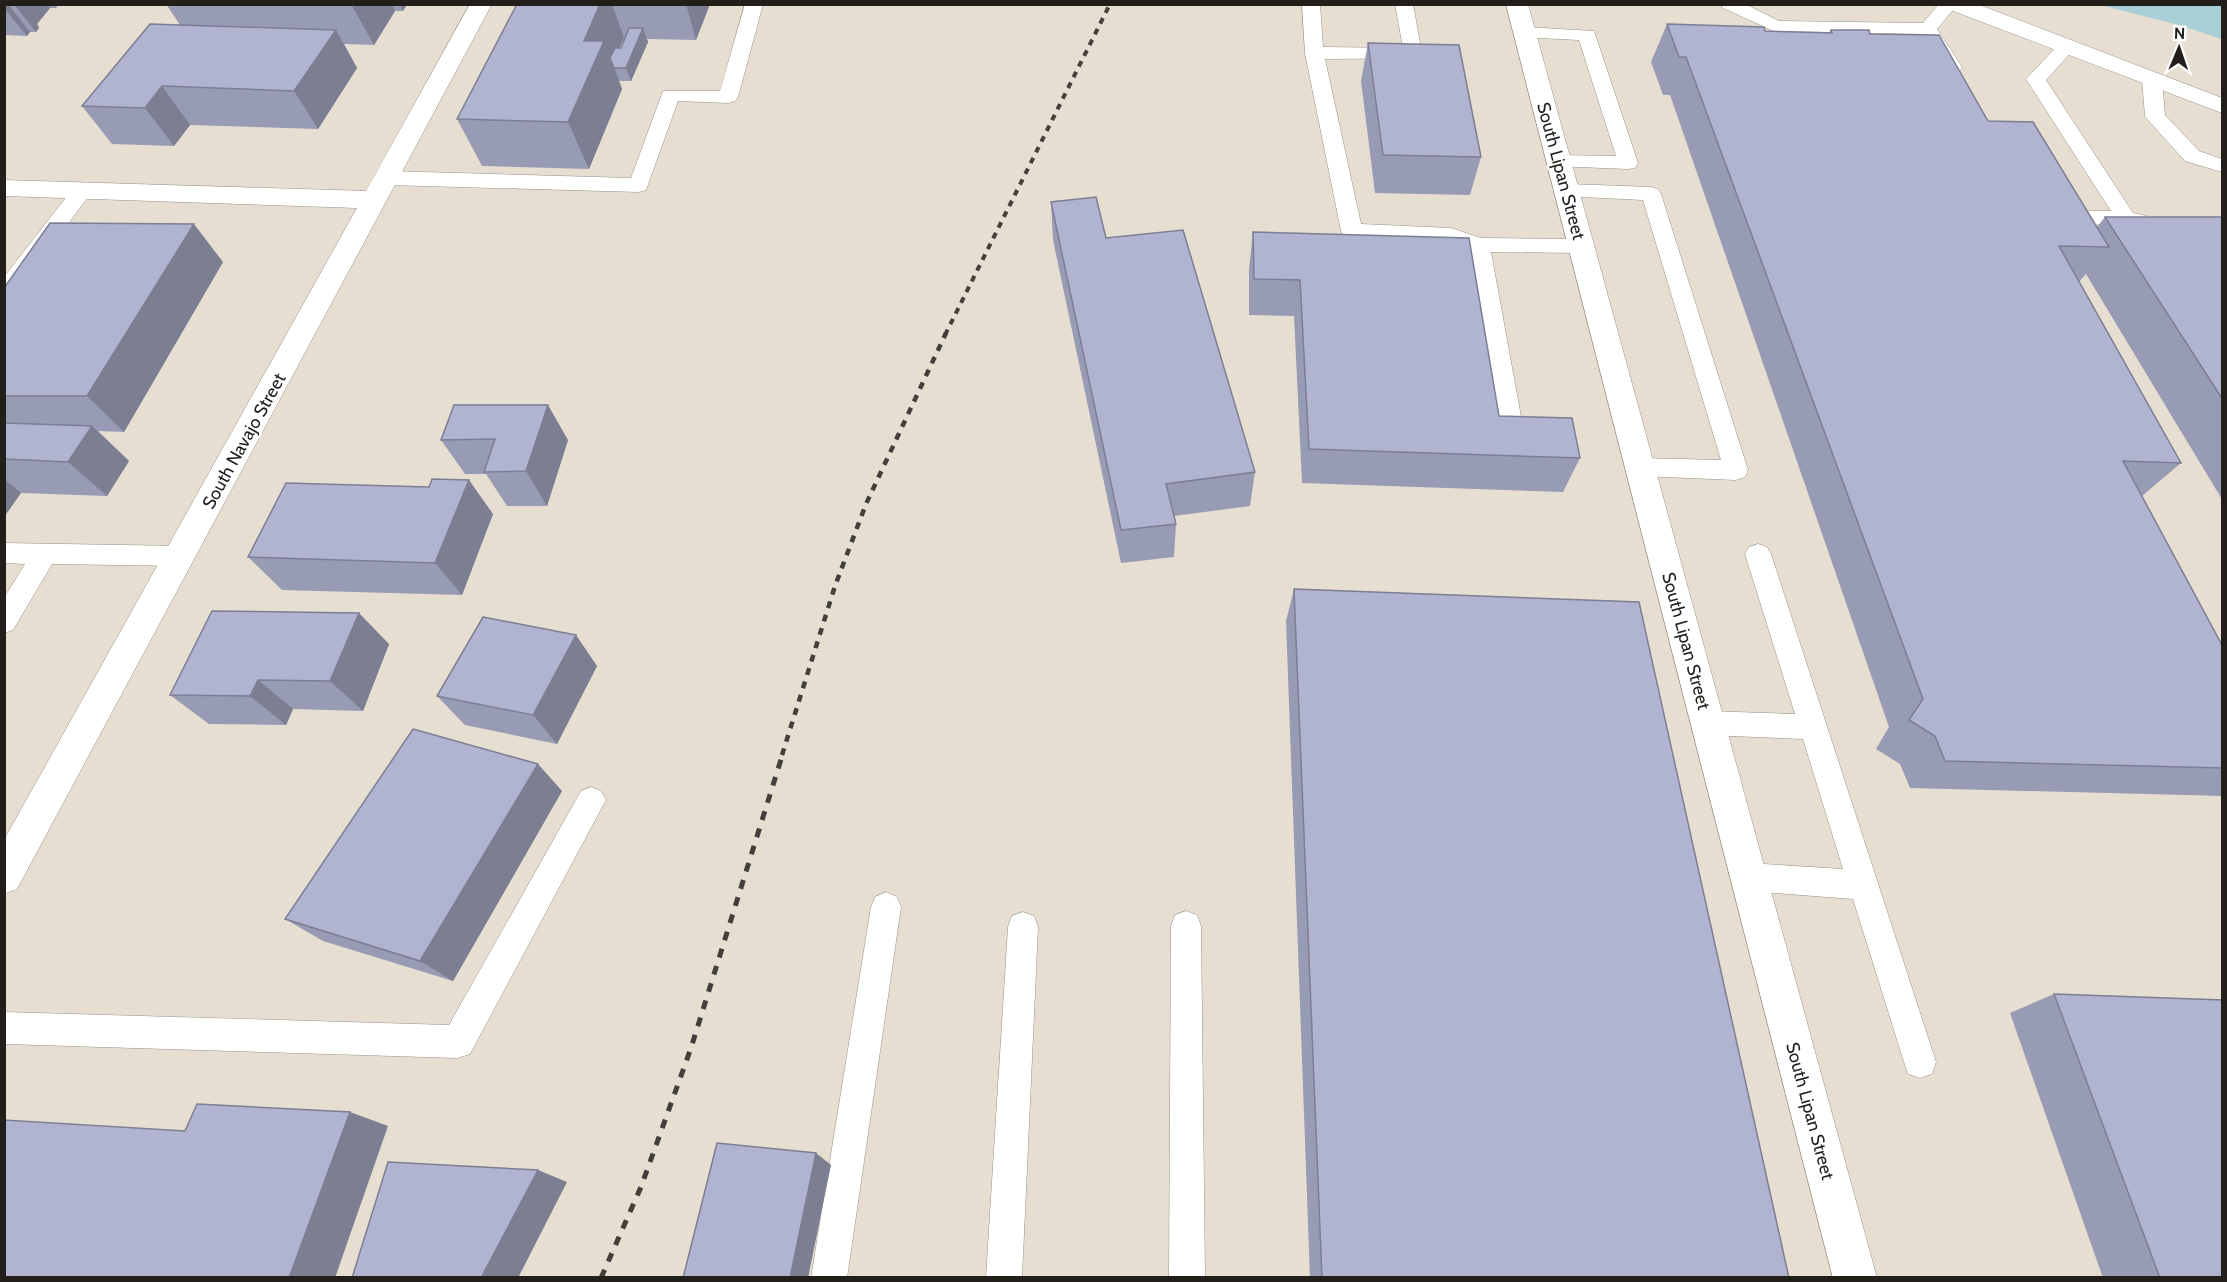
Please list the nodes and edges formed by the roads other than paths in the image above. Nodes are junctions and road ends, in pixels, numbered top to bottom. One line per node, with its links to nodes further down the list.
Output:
1 (482, 4): 18 (street, South Navajo Street)
2 (754, 4): 18 (lane)
3 (1311, 4): 11 (lane)
4 (1404, 4): 11 (lane)
5 (1729, 4): 9 (lane)
6 (1949, 4): 9 (lane)
7 (1956, 4): 10 (street)
8 (1521, 19): 16 (street, South Lipan Street); 16 (lane)
9 (1928, 29): 12 (lane)
10 (2067, 47): 13 (street); 21 (lane)
11 (1314, 53): 23 (lane)
12 (1960, 78)
13 (2151, 79): 14 (street); 15 (lane)
14 (2223, 106)
15 (2223, 166)
16 (1563, 176): 24 (street, South Lipan Street); 27 (lane)
17 (4, 188): 19 (street)
18 (381, 189): 19 (street); 31 (street, South Navajo Street)
19 (82, 191): 25 (lane)
20 (2043, 207): 21 (lane)
21 (2126, 218): 22 (lane)
22 (2158, 225)
23 (1479, 245): 24 (lane); 26 (lane)
24 (1581, 246): 27 (street, South Lipan Street)
25 (4, 293)
26 (1512, 433)
27 (1640, 467): 33 (street, South Lipan Street)
28 (4, 553): 29 (lane)
29 (45, 554): 31 (lane); 32 (lane)
30 (1758, 554): 34 (lane)
31 (180, 556): 36 (street, South Navajo Street)
32 (4, 622)
33 (1707, 723): 34 (lane); 37 (street, South Lipan Street)
34 (1813, 727): 38 (lane)
35 (591, 800): 42 (lane)
36 (4, 877)
37 (1748, 878): 38 (lane); 47 (street, South Lipan Street)
38 (1863, 885): 43 (lane)
39 (886, 907): 44 (lane)
40 (1186, 926): 46 (lane)
41 (1023, 927): 45 (lane)
42 (4, 1028)
43 (1920, 1062)
44 (829, 1278)
45 (1004, 1278)
46 (1187, 1278)
47 (1855, 1278)

